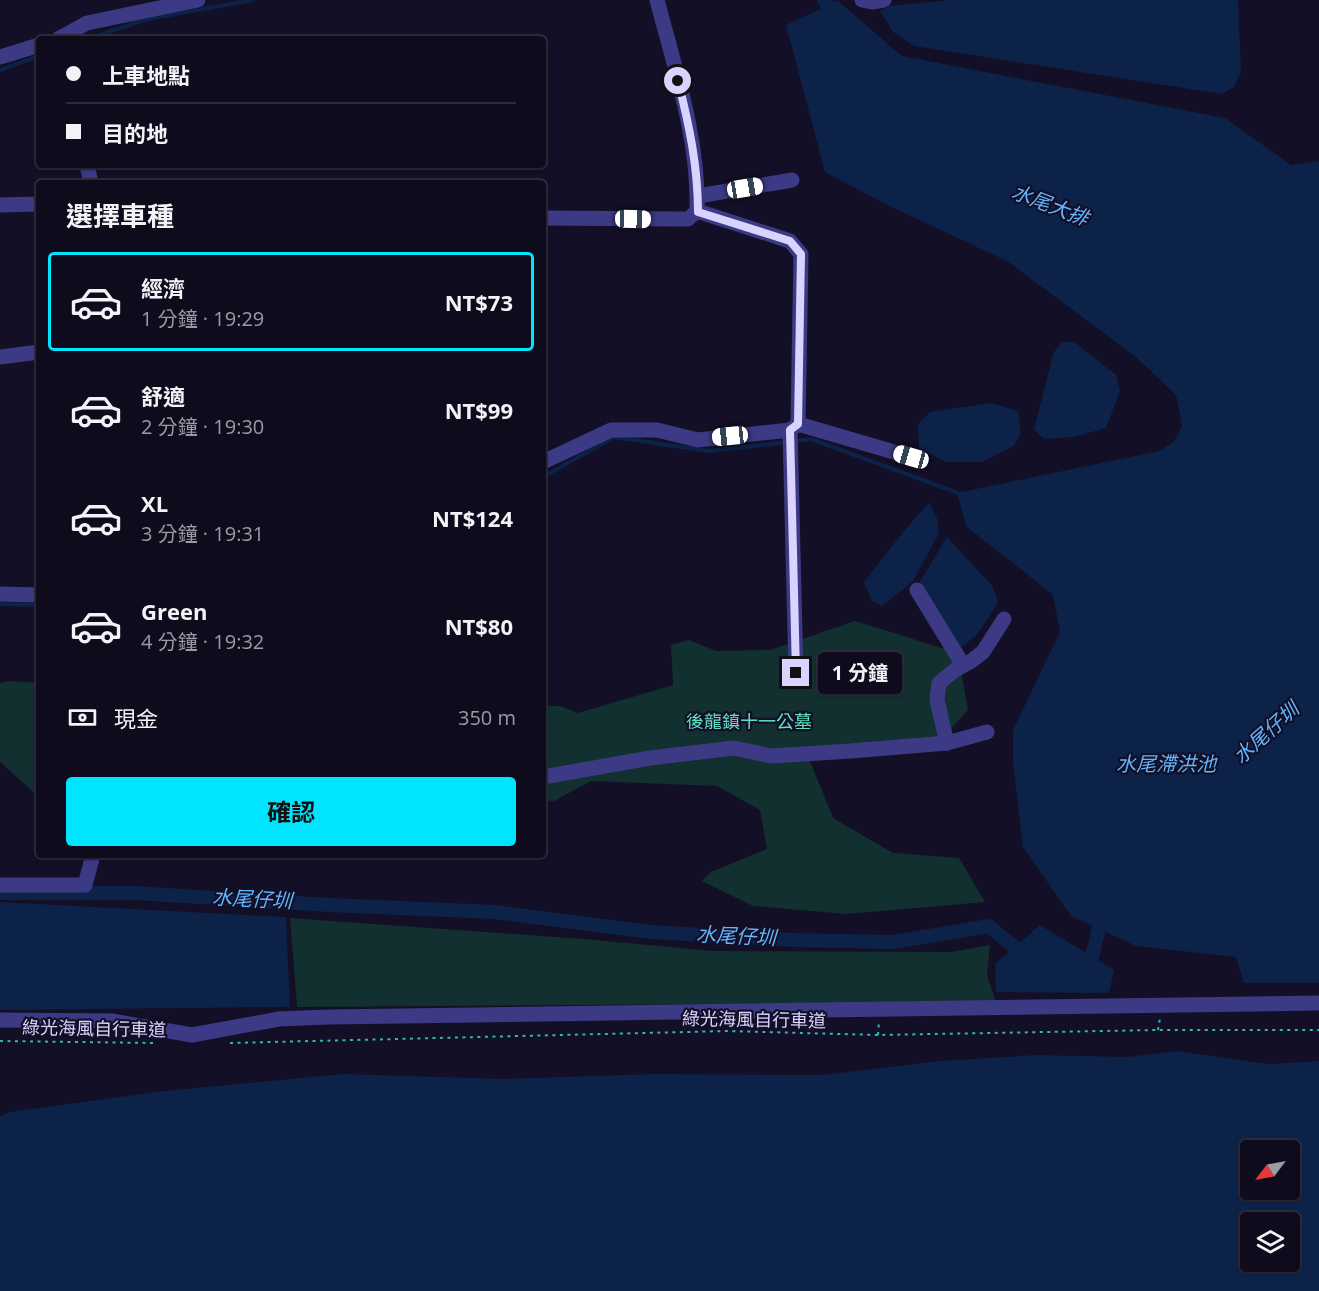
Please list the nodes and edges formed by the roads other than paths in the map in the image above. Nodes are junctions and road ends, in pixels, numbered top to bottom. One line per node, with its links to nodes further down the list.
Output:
1 (198, 0): 5 (street)
2 (657, 0): 9 (street)
3 (862, 0): 4 (street)
4 (884, 0)
5 (63, 36)
6 (36, 46): 7 (street)
7 (0, 57)
8 (792, 180): 9 (street)
9 (698, 196): 12 (street)
10 (36, 204): 11 (street)
11 (0, 205)
12 (698, 212): 13 (street); 16 (street)
13 (546, 218)
14 (36, 352): 15 (street)
15 (0, 357)
16 (792, 434): 17 (street); 18 (street); 24 (street)
17 (911, 457)
18 (546, 461)
19 (917, 590): 23 (street)
20 (0, 594): 21 (street)
21 (36, 595)
22 (1004, 619): 23 (street)
23 (963, 665): 26 (street)
24 (796, 673)
25 (987, 732): 26 (street)
26 (947, 743): 27 (street)
27 (546, 776)
28 (92, 858): 29 (street)
29 (0, 885)
30 (1319, 1002): 31 (street)
31 (0, 1020)

